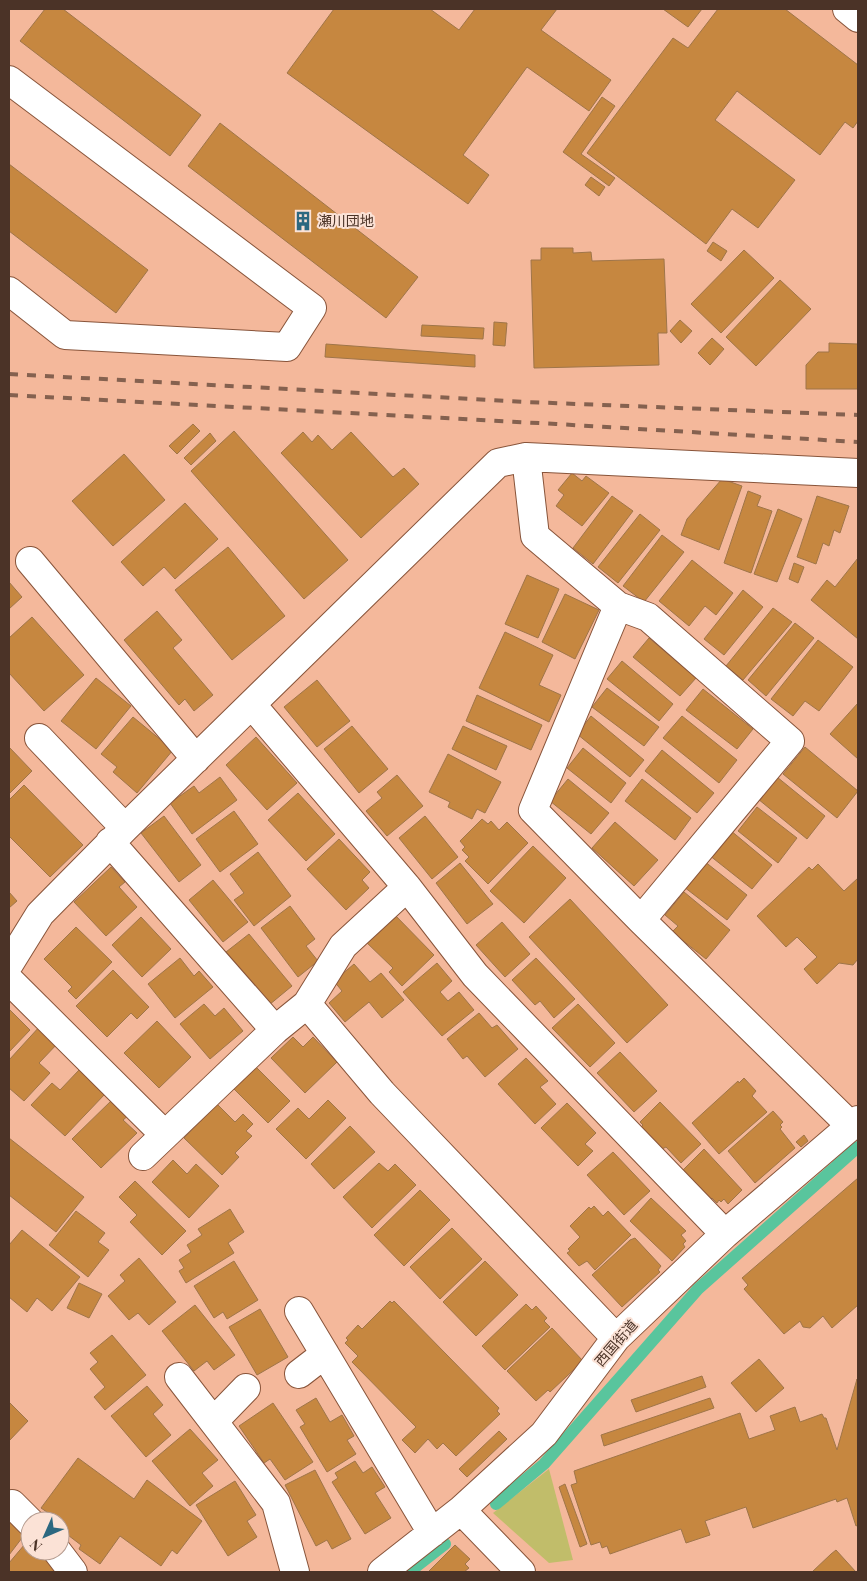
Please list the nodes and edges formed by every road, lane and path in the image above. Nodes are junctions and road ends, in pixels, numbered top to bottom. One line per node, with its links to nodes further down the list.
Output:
1 (847, 9): 2 (main road)
2 (858, 18)
3 (9, 80): 4 (main road)
4 (9, 291)
5 (526, 457): 6 (main road); 8 (main road); 9 (main road)
6 (858, 473)
7 (30, 561): 11 (main road)
8 (618, 606): 14 (main road); 14 (main road)
9 (252, 705): 11 (main road); 13 (main road)
10 (39, 738): 12 (main road)
11 (196, 759): 12 (main road)
12 (118, 835): 15 (main road); 18 (main road)
13 (406, 887): 17 (main road); 22 (main road)
14 (641, 920): 19 (main road)
15 (9, 964)
16 (9, 980): 20 (main road)
17 (306, 1004): 18 (main road); 24 (main road)
18 (274, 1030): 20 (main road)
19 (855, 1123): 22 (main road, 西国街道)
20 (165, 1135): 21 (main road)
21 (143, 1156)
22 (724, 1234): 24 (main road, 西国街道)
23 (299, 1310): 25 (main road)
24 (616, 1338): 30 (main road, 西国街道)
25 (326, 1354): 26 (main road); 31 (main road)
26 (299, 1374)
27 (179, 1377): 29 (main road)
28 (246, 1388): 29 (main road)
29 (214, 1421): 34 (main road)
30 (461, 1510): 31 (main road, 西国街道); 36 (main road)
31 (432, 1532): 35 (main road, 西国街道)
32 (65, 1561): 33 (main road)
33 (73, 1572)
34 (295, 1572)
35 (382, 1572)
36 (521, 1572)

